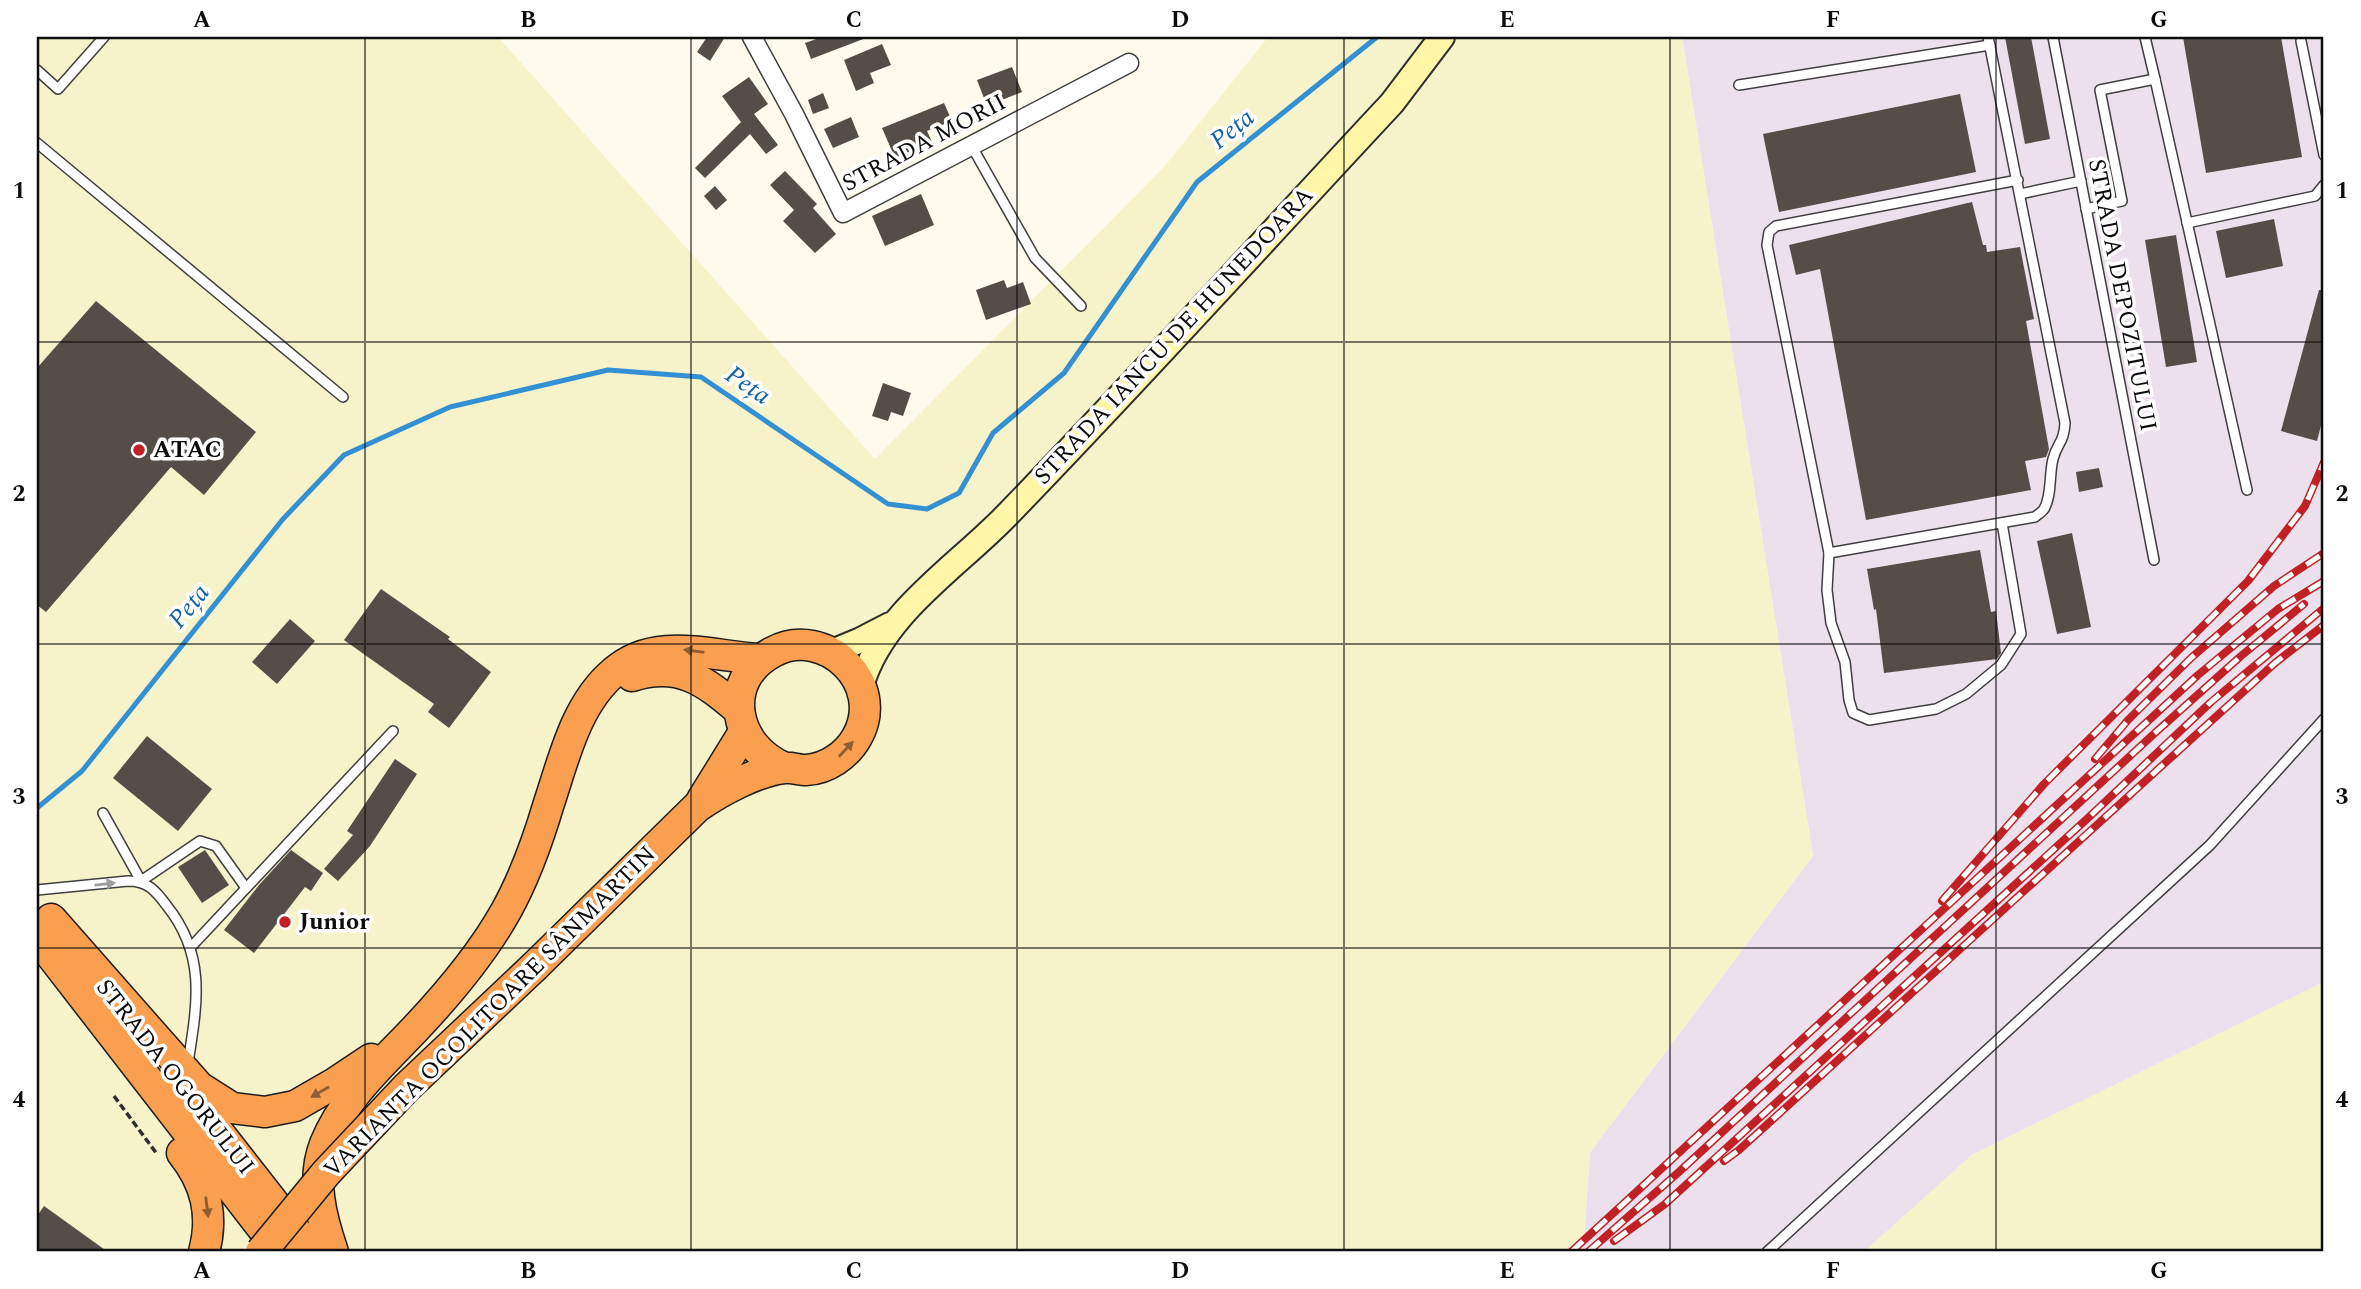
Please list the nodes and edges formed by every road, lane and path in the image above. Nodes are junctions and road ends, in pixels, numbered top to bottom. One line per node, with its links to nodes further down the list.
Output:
1 (104, 37): 9 (lane)
2 (752, 37): 13 (street, STRADA MORII)
3 (1442, 37): 27 (street, STRADA IANCU DE HUNEDOARA)
4 (2053, 37): 16 (lane, STRADA DEPOZITULUI)
5 (2145, 37): 10 (lane)
6 (1989, 41): 11 (lane); 15 (lane)
7 (2301, 41): 14 (lane)
8 (1129, 63): 13 (street, STRADA MORII)
9 (37, 70)
10 (2155, 79): 19 (lane); 20 (lane)
11 (1739, 85)
12 (37, 143): 22 (lane)
13 (971, 145): 21 (lane)
14 (2324, 155)
15 (2018, 180): 18 (lane); 25 (lane)
16 (2081, 181): 18 (lane); 19 (lane, STRADA DEPOZITULUI)
17 (2324, 185): 20 (lane)
18 (2020, 194): 24 (lane)
19 (2086, 209): 26 (lane, STRADA DEPOZITULUI)
20 (2187, 223): 23 (lane)
21 (1081, 306)
22 (343, 397)
23 (2246, 491)
24 (2002, 523): 25 (lane); 25 (lane)
25 (1829, 553)
26 (2154, 560)
27 (893, 623): 28 (street, STRADA IANCU DE HUNEDOARA); 30 (street, STRADA IANCU DE HUNEDOARA)
28 (832, 652): 29 (highway); 30 (highway)
29 (761, 659): 31 (highway, one-way to 31); 33 (highway)
30 (861, 686): 35 (highway, one-way to 30)
31 (592, 698): 33 (highway); 44 (highway)
32 (2324, 719): 51 (lane)
33 (742, 721): 35 (highway); 36 (highway, VARIANTA OCOLITOARE SÂNMARTIN)
34 (393, 731): 39 (lane)
35 (785, 768): 36 (highway, VARIANTA OCOLITOARE SÂNMARTIN)
36 (697, 807): 47 (highway, VARIANTA OCOLITOARE SÂNMARTIN, bridge)
37 (103, 813): 38 (lane)
38 (141, 881): 39 (lane); 40 (lane, one-way to 38); 43 (lane)
39 (246, 888): 43 (lane)
40 (37, 890)
41 (41, 920): 45 (highway); 48 (highway, STRADA OGORULUI); 49 (highway, STRADA OGORULUI)
42 (37, 947): 46 (highway, one-way to 46)
43 (191, 947): 45 (lane)
44 (417, 1027): 45 (highway, one-way to 45); 50 (highway)
45 (186, 1072)
46 (204, 1252)
47 (261, 1252)
48 (281, 1252)
49 (312, 1252)
50 (333, 1252)
51 (1767, 1252)

